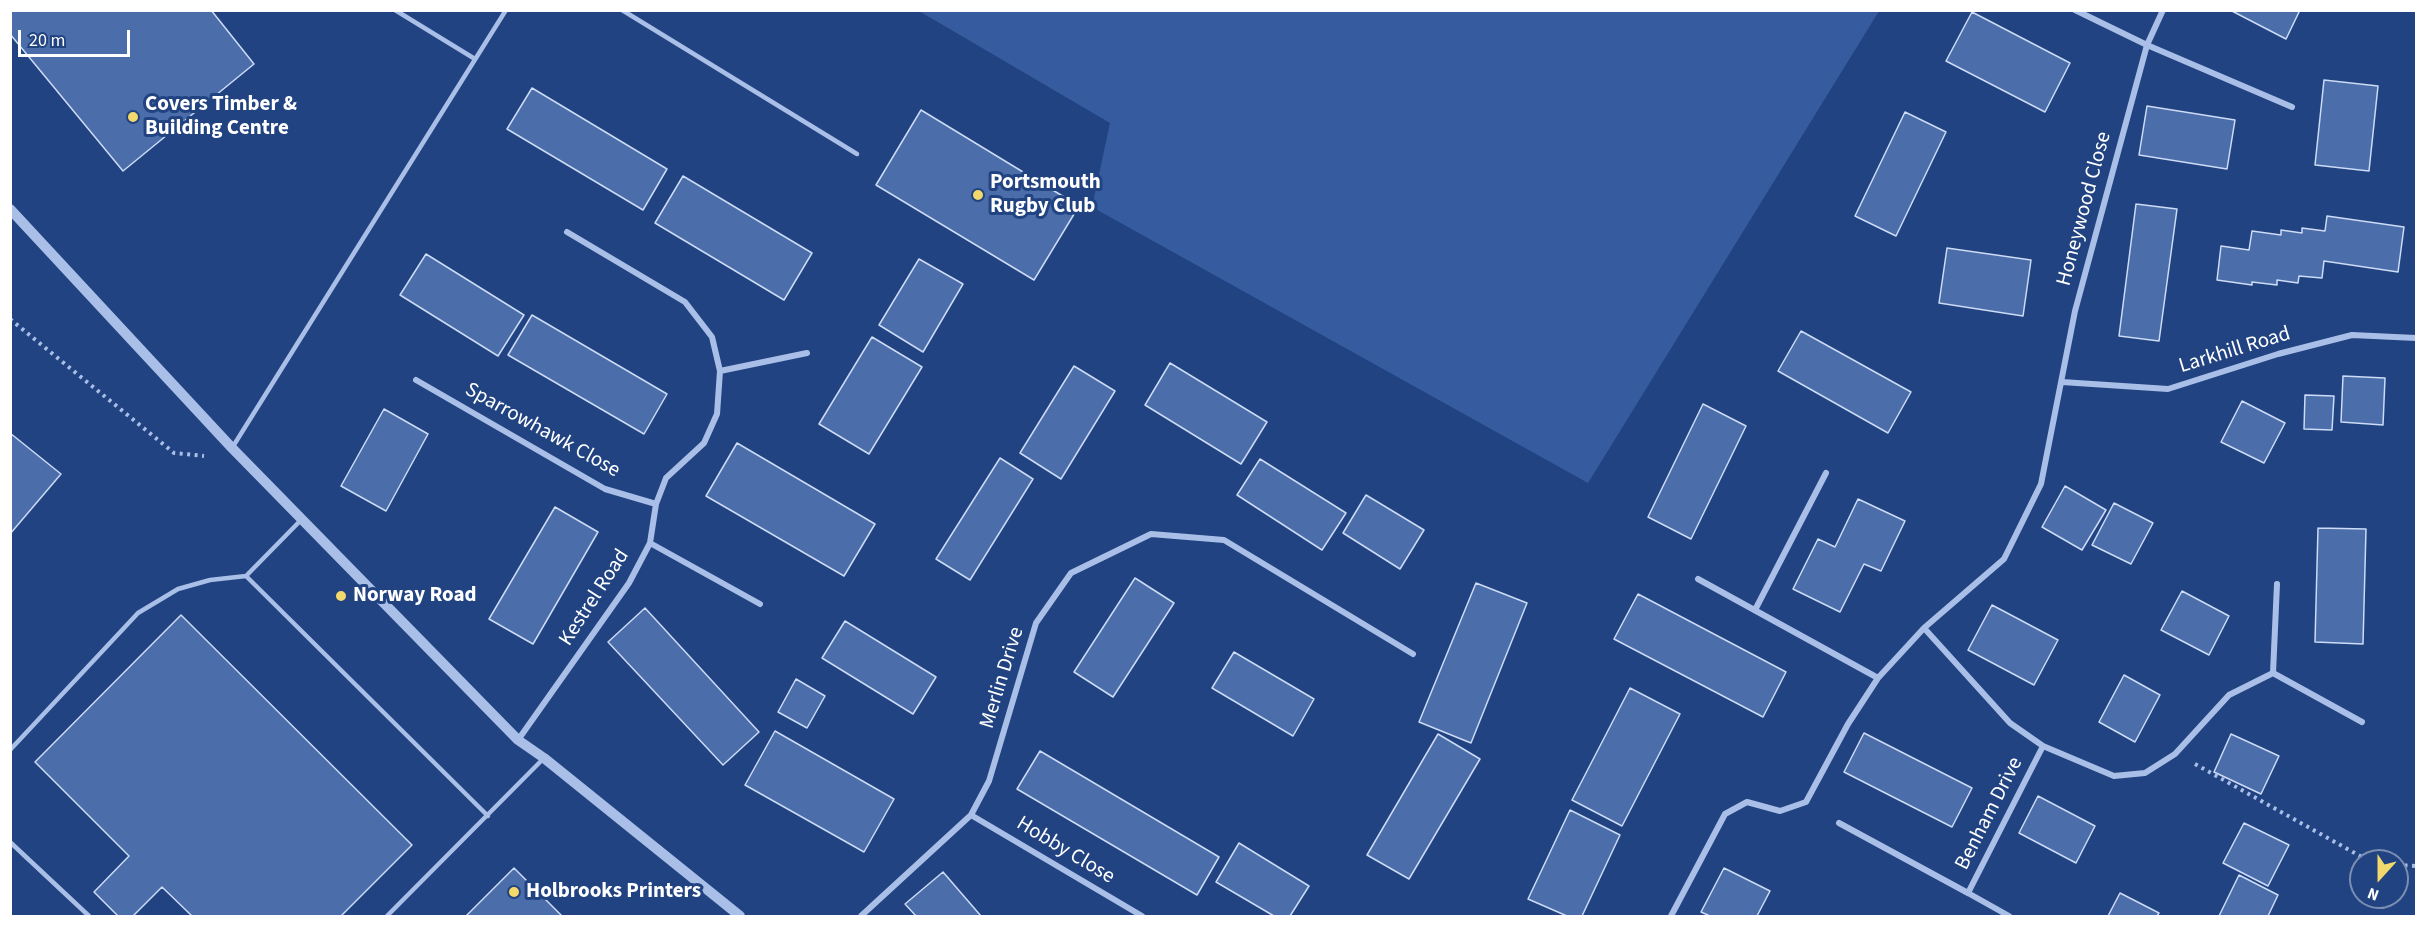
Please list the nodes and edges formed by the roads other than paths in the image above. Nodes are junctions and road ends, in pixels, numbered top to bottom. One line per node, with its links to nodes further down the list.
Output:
1 (395, 10): 7 (lane)
2 (506, 10): 7 (lane)
3 (622, 10): 9 (lane)
4 (2075, 10): 6 (street)
5 (2163, 10): 6 (street, Honeywood Close)
6 (2147, 45): 8 (street); 16 (street, Honeywood Close)
7 (475, 59): 17 (lane)
8 (2292, 107)
9 (857, 154)
10 (10, 210): 17 (street)
11 (567, 232): 14 (street, Kestrel Road)
12 (2416, 338): 16 (street, Larkhill Road)
13 (807, 353): 14 (street)
14 (720, 371): 19 (street, Kestrel Road)
15 (416, 380): 19 (street, Sparrowhawk Close)
16 (2062, 382): 27 (street, Honeywood Close)
17 (232, 448): 20 (street)
18 (1826, 473): 26 (street)
19 (656, 504): 21 (street, Kestrel Road)
20 (302, 519): 22 (lane); 32 (street)
21 (650, 543): 25 (street); 32 (street, Kestrel Road)
22 (246, 576): 34 (lane); 37 (lane)
23 (1698, 579): 26 (street)
24 (2277, 584): 29 (street)
25 (760, 604)
26 (1755, 610): 30 (street)
27 (1924, 628): 30 (street, Honeywood Close); 33 (street, Benham Drive)
28 (1413, 654): 36 (street, Merlin Drive)
29 (2273, 673): 31 (street); 33 (street, Benham Drive)
30 (1878, 678): 46 (street, Honeywood Close)
31 (2362, 722)
32 (518, 740): 35 (street)
33 (2043, 746): 40 (street, Benham Drive)
34 (10, 750)
35 (544, 758): 37 (lane); 43 (street)
36 (971, 814): 44 (street, Merlin Drive); 45 (street, Hobby Close)
37 (488, 816): 42 (lane)
38 (1839, 823): 40 (street, Benham Drive)
39 (10, 842): 41 (lane)
40 (1968, 893): 47 (street)
41 (89, 916)
42 (387, 916)
43 (740, 916)
44 (861, 916)
45 (1142, 916)
46 (1671, 916)
47 (2009, 916)

